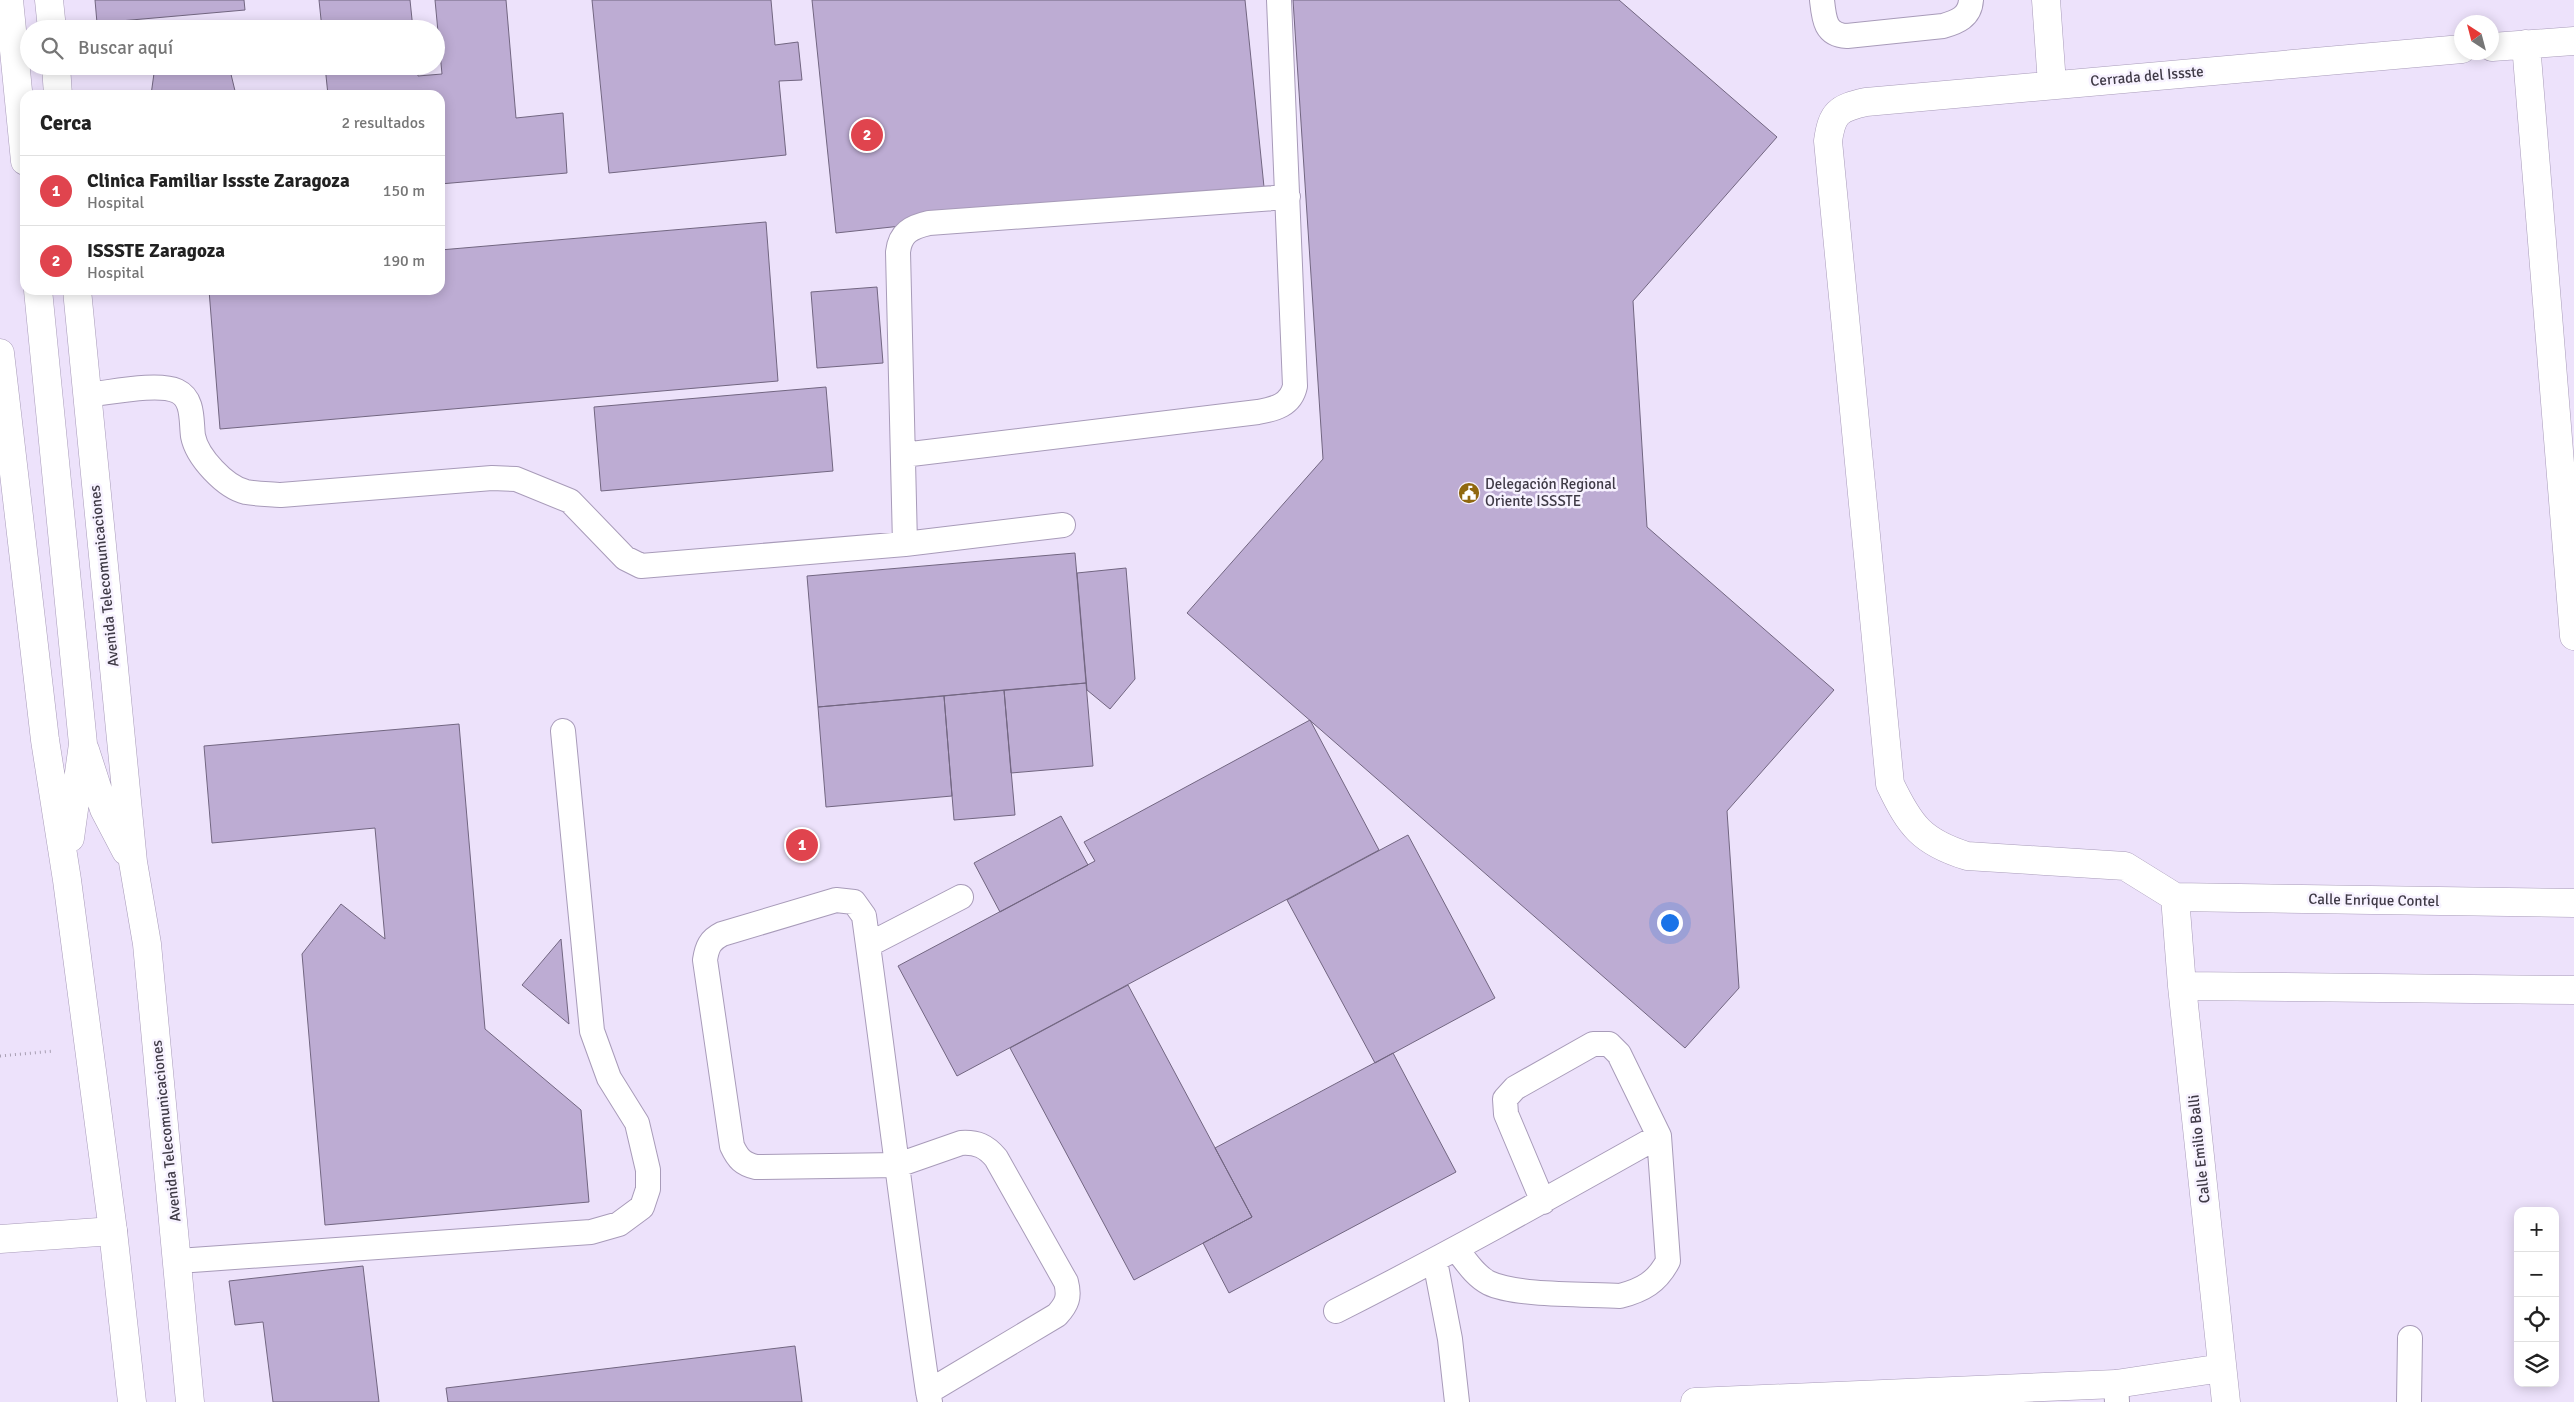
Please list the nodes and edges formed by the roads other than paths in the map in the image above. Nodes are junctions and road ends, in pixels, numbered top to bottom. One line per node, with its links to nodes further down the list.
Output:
1 (9, 0): 15 (street)
2 (49, 0): 7 (street)
3 (1279, 0): 16 (lane)
4 (1822, 0): 5 (lane)
5 (1971, 0)
6 (2046, 0): 13 (street)
7 (51, 20)
8 (2574, 41): 9 (street)
9 (2526, 44): 10 (street); 24 (street)
10 (2499, 46)
11 (2454, 50): 13 (street, Cerrada del Issste)
12 (57, 75): 14 (street)
13 (2052, 84): 29 (street, Cerrada del Issste)
14 (58, 90)
15 (20, 111)
16 (1288, 197): 21 (lane); 21 (lane)
17 (38, 295): 26 (street, Avenida Telecomunicaciones)
18 (77, 295): 20 (street, Avenida Telecomunicaciones)
19 (0, 353): 28 (street, Avenida Telecomunicaciones)
20 (86, 395): 23 (lane); 27 (street, Avenida Telecomunicaciones)
21 (903, 455): 23 (lane)
22 (1063, 524): 23 (lane)
23 (905, 544)
24 (2574, 636)
25 (563, 731): 41 (lane)
26 (83, 744): 27 (street, Avenida Telecomunicaciones); 28 (street, Avenida Telecomunicaciones)
27 (133, 862): 41 (street, Avenida Telecomunicaciones)
28 (67, 880): 38 (street, Avenida Telecomunicaciones)
29 (2175, 896): 31 (street, Calle Enrique Contel); 33 (street, Calle Emilio Balli)
30 (960, 897): 32 (lane)
31 (2574, 903)
32 (868, 946): 36 (lane); 36 (lane)
33 (2182, 986): 34 (street); 45 (street, Calle Emilio Balli)
34 (2574, 990)
35 (1659, 1136): 37 (lane); 37 (lane); 40 (lane)
36 (898, 1165): 47 (lane); 47 (lane)
37 (1543, 1202): 40 (lane)
38 (113, 1232): 39 (street); 48 (street, Avenida Telecomunicaciones)
39 (0, 1239)
40 (1457, 1250): 42 (lane)
41 (178, 1261): 49 (street, Avenida Telecomunicaciones)
42 (1435, 1261): 43 (lane); 50 (lane)
43 (1336, 1311)
44 (2410, 1338): 53 (lane)
45 (2222, 1368): 46 (street); 52 (street, Calle Emilio Balli)
46 (2117, 1393): 51 (street)
47 (929, 1397)
48 (132, 1402)
49 (190, 1402)
50 (1457, 1402)
51 (1695, 1402)
52 (2226, 1402)
53 (2409, 1402)

